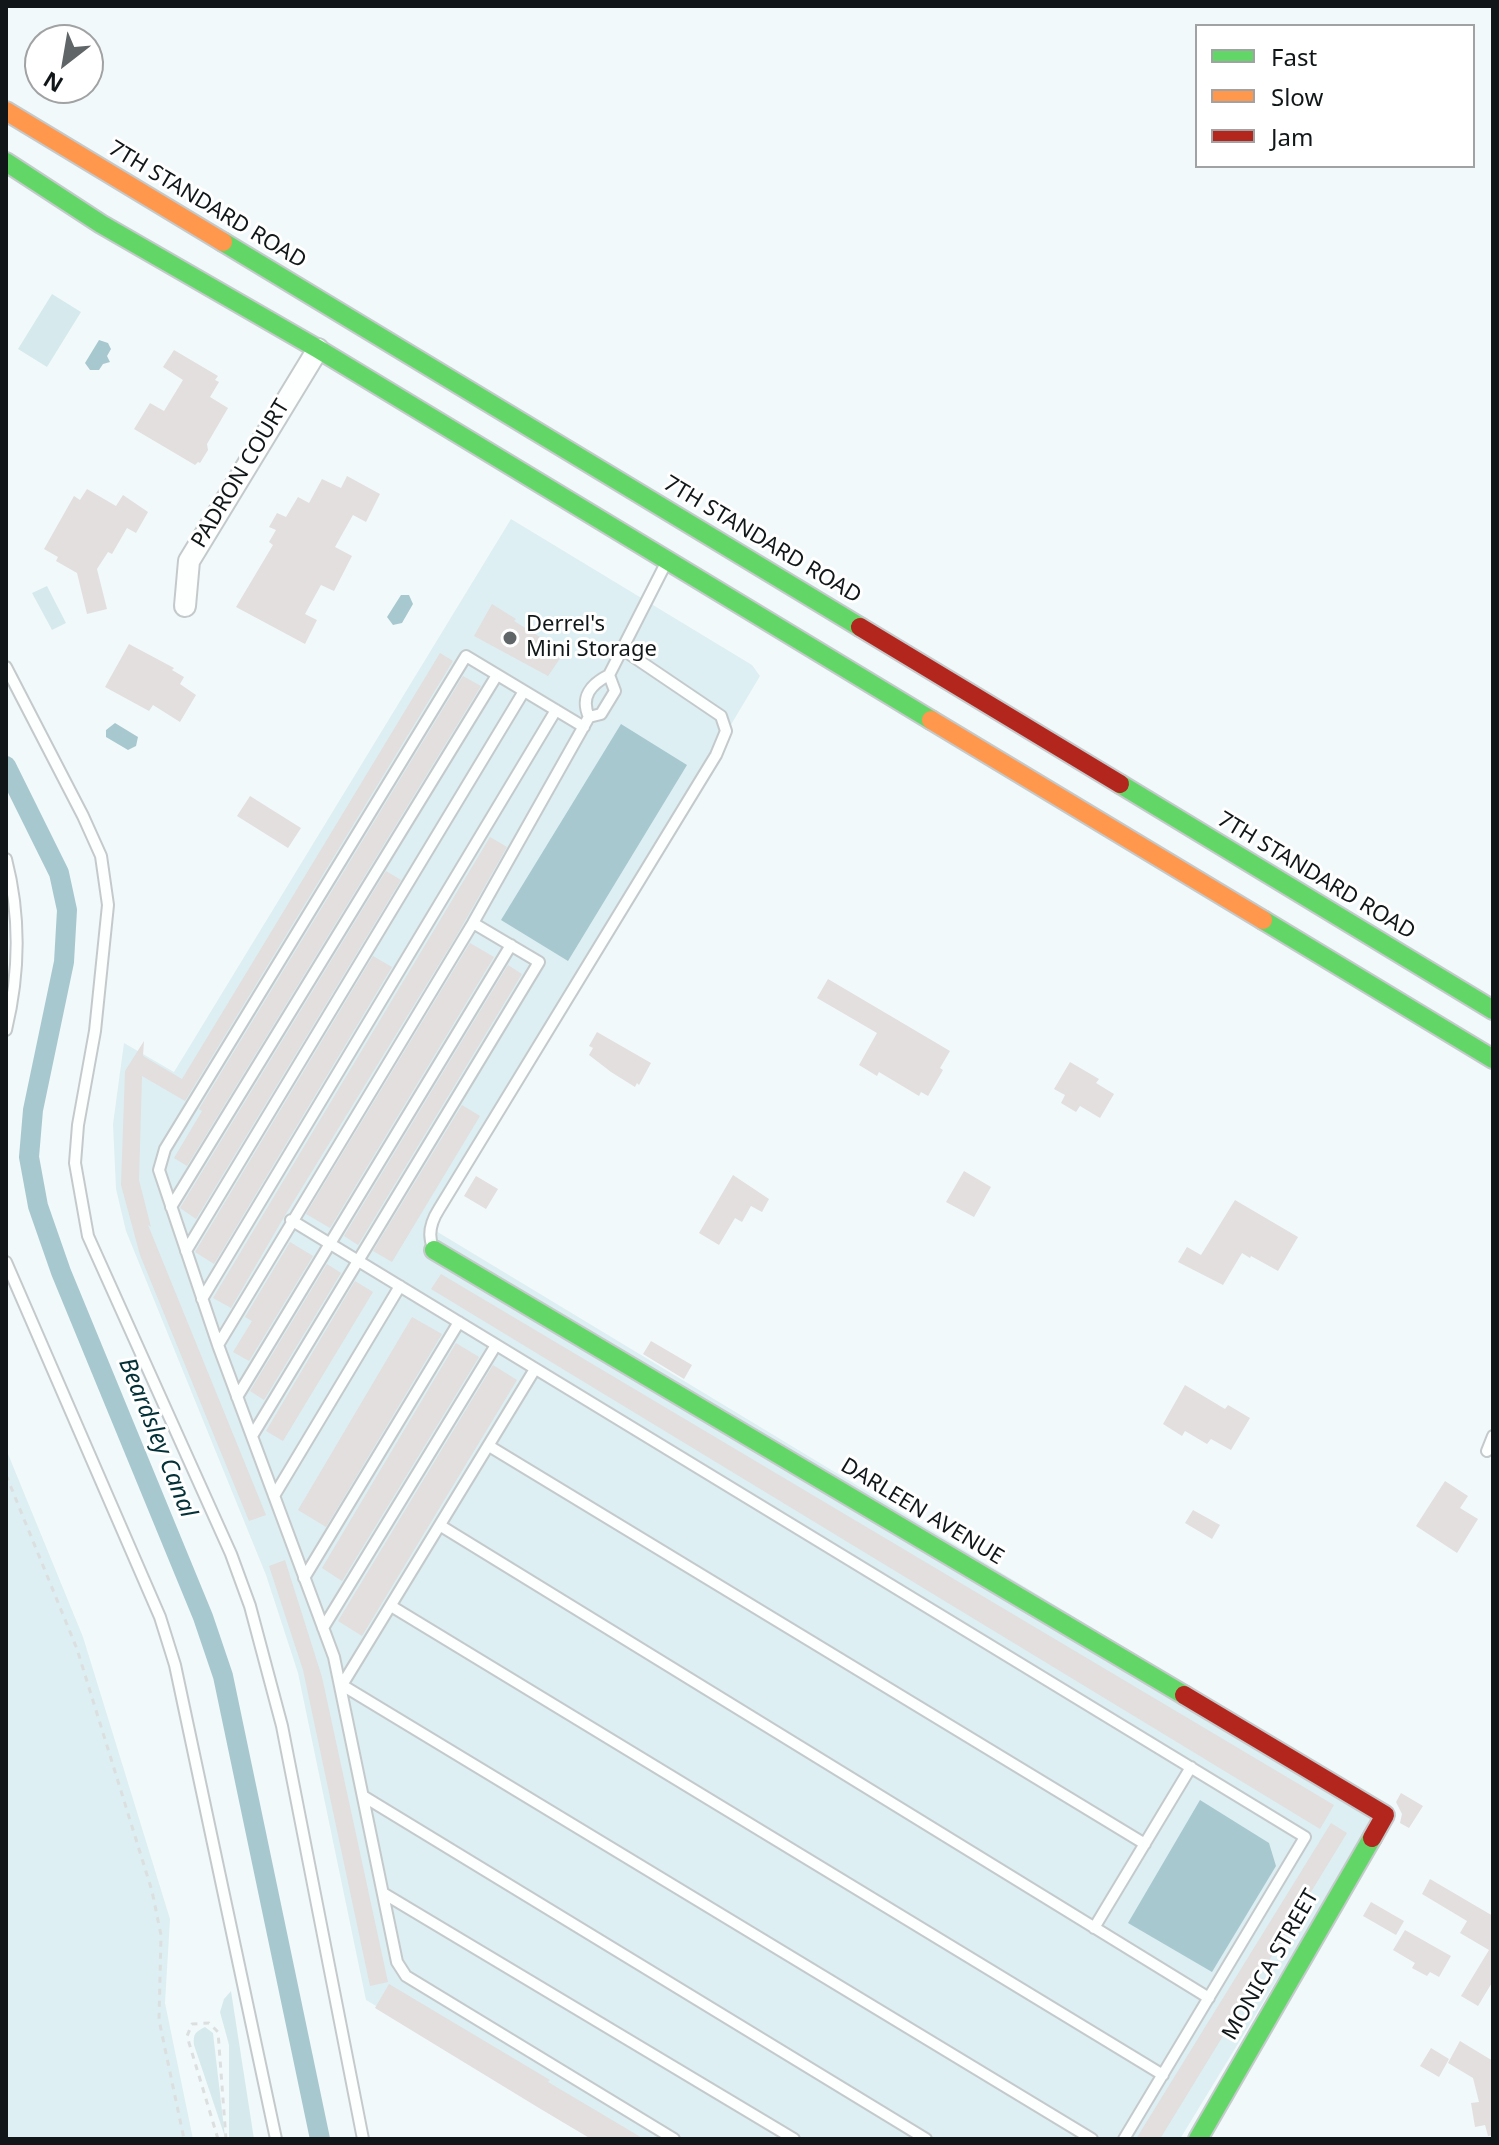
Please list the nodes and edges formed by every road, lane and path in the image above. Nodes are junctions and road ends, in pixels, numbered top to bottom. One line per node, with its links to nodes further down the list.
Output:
1 (6, 111): 16 (main road, 7TH STANDARD ROAD)
2 (6, 162): 3 (main road)
3 (318, 349): 4 (main road); 5 (street, PADRON COURT)
4 (667, 562): 6 (lane); 18 (main road)
5 (185, 606)
6 (622, 649): 9 (lane); 22 (lane)
7 (6, 667): 56 (lane)
8 (497, 675): 10 (lane); 19 (lane); 19 (lane)
9 (609, 675): 12 (lane); 12 (lane)
10 (524, 691): 11 (lane); 23 (lane)
11 (556, 710): 12 (lane); 27 (lane)
12 (586, 722): 14 (lane)
13 (6, 859): 17 (lane)
14 (473, 923): 15 (lane); 20 (lane)
15 (511, 945): 21 (lane); 24 (lane)
16 (1493, 1010)
17 (6, 1030)
18 (1493, 1059)
19 (171, 1207): 23 (lane)
20 (291, 1220): 21 (lane); 29 (lane)
21 (330, 1243): 24 (lane); 32 (lane)
22 (434, 1250): 46 (main road, DARLEEN AVENUE)
23 (186, 1251): 27 (lane)
24 (359, 1261): 26 (lane); 33 (lane)
25 (6, 1262): 55 (lane)
26 (400, 1286): 28 (lane); 38 (lane)
27 (202, 1299): 29 (lane)
28 (459, 1322): 30 (lane); 40 (lane)
29 (218, 1345): 32 (lane)
30 (496, 1345): 31 (lane); 42 (lane)
31 (535, 1369): 35 (lane); 44 (lane)
32 (237, 1397): 33 (lane)
33 (252, 1436): 38 (lane)
34 (1493, 1436): 36 (lane)
35 (489, 1446): 39 (lane); 47 (lane)
36 (1487, 1451)
37 (6, 1475): 52 (path)
38 (274, 1496): 40 (lane)
39 (441, 1526): 41 (lane); 49 (lane)
40 (304, 1578): 42 (lane)
41 (391, 1606): 43 (lane); 51 (lane)
42 (323, 1628): 43 (lane)
43 (342, 1685): 45 (lane); 60 (lane)
44 (1191, 1767): 47 (lane); 50 (lane)
45 (363, 1796): 48 (lane); 59 (lane)
46 (1385, 1815): 62 (main road, MONICA STREET)
47 (1145, 1844): 49 (lane)
48 (383, 1893): 57 (lane); 58 (lane)
49 (1094, 1928): 50 (lane)
50 (1209, 1998): 51 (lane)
51 (1163, 2075): 61 (lane)
52 (184, 2139)
53 (218, 2139): 54 (path)
54 (226, 2139)
55 (276, 2139)
56 (363, 2139)
57 (674, 2139)
58 (794, 2139)
59 (926, 2139)
60 (1092, 2139)
61 (1124, 2139)
62 (1198, 2139)

